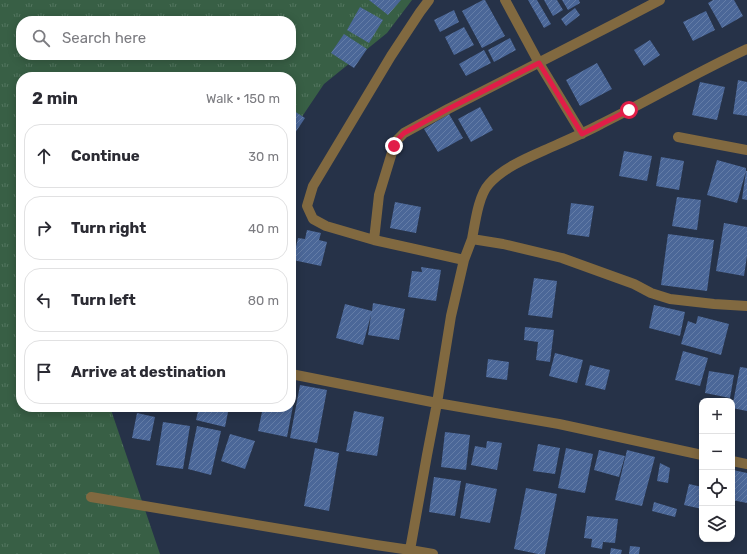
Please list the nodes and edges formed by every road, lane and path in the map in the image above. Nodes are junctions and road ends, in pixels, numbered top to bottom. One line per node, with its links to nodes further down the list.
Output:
1 (429, 0): 10 (street)
2 (505, 0): 5 (street)
3 (660, 0): 5 (street)
4 (747, 49): 6 (street)
5 (539, 63): 6 (street); 10 (street)
6 (582, 134): 9 (street)
7 (678, 136): 8 (street)
8 (747, 150)
9 (472, 239): 11 (street); 12 (street)
10 (374, 240): 11 (street)
11 (464, 260): 14 (street)
12 (747, 306)
13 (296, 375): 14 (street)
14 (437, 403): 15 (street); 20 (street)
15 (699, 454)
16 (735, 462): 17 (street)
17 (747, 464)
18 (91, 497): 19 (street)
19 (375, 550): 20 (street)
20 (410, 550): 21 (street)
21 (433, 554)

